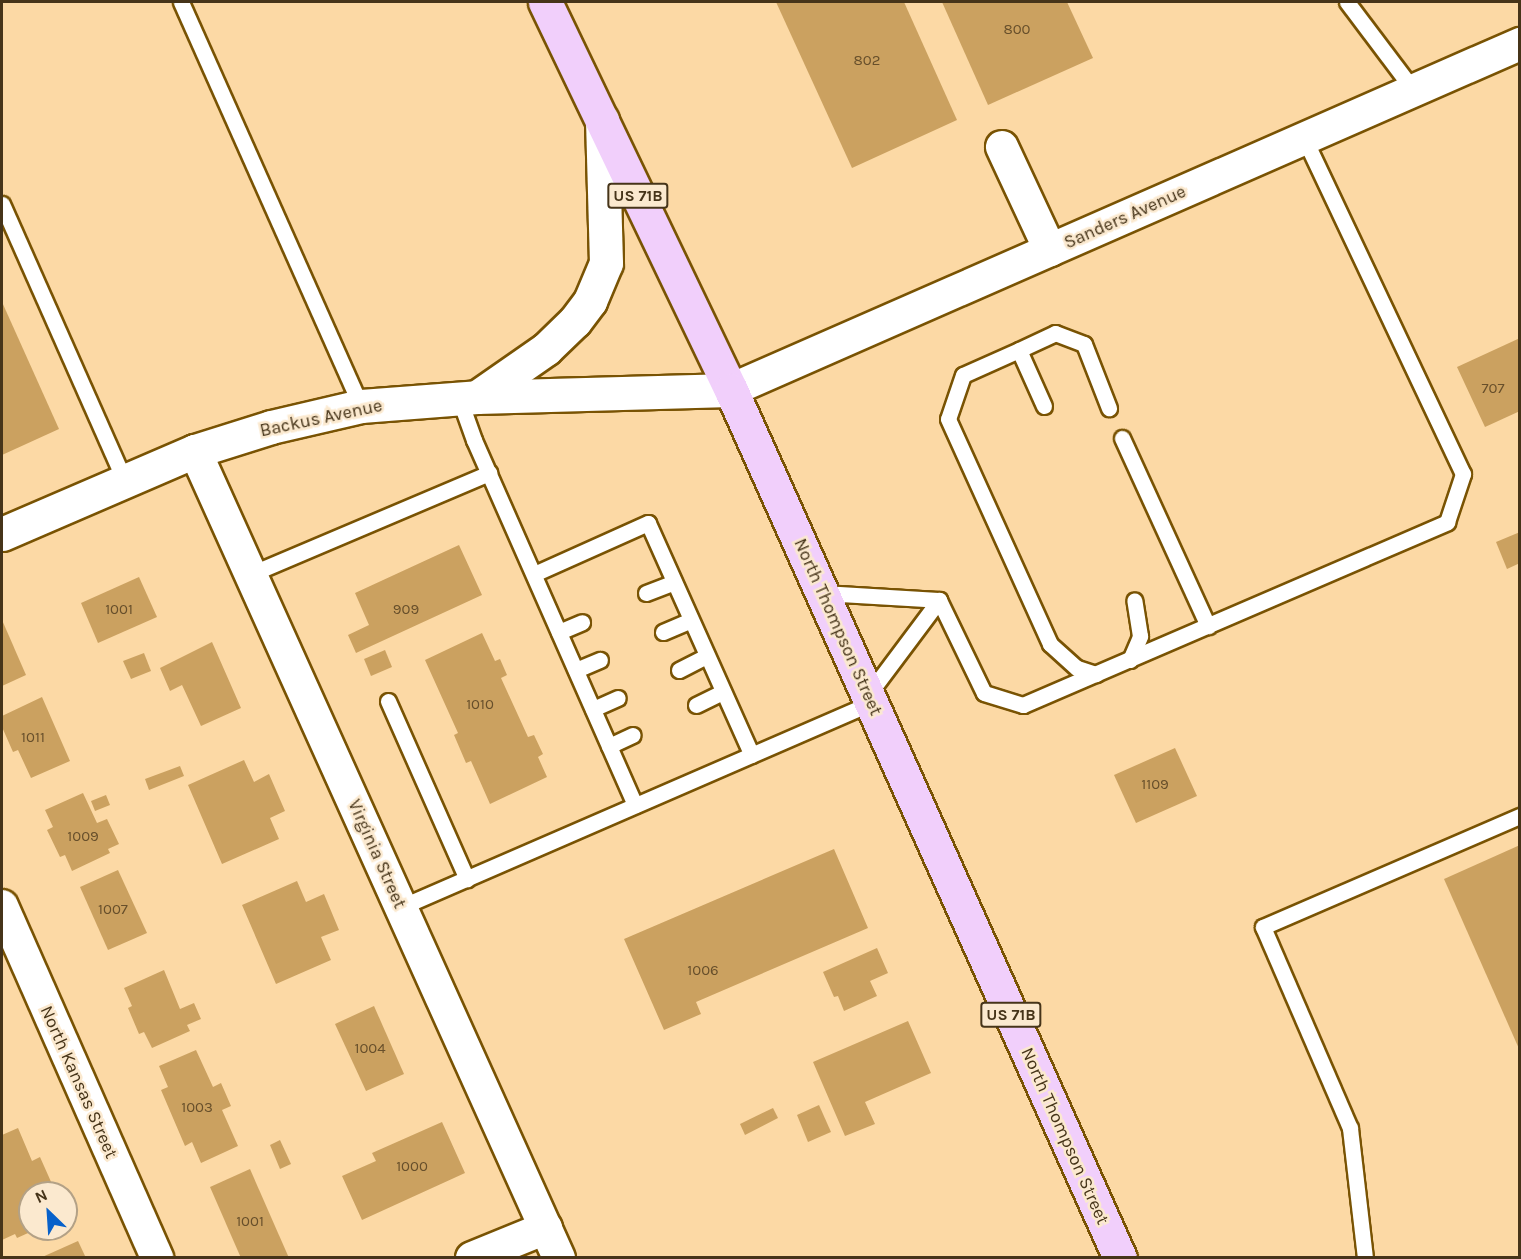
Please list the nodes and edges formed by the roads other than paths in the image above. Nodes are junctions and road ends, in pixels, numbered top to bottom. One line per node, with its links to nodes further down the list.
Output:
1 (181, 2): 14 (lane)
2 (545, 2): 6 (main road, North Thompson Street / US 71B)
3 (1347, 2): 5 (lane)
4 (1520, 44): 5 (street, Sanders Avenue)
5 (1414, 91): 7 (street, Sanders Avenue)
6 (602, 120): 12 (main road, North Thompson Street / US 71B); 13 (street)
7 (1305, 139): 10 (street, Sanders Avenue); 31 (lane)
8 (1002, 147): 10 (street)
9 (2, 204): 20 (lane)
10 (1050, 250): 12 (street, Sanders Avenue)
11 (1019, 350): 15 (lane); 16 (lane); 39 (lane)
12 (731, 390): 13 (street, Backus Avenue); 25 (main road, North Thompson Street / US 71B)
13 (468, 398): 14 (street, Backus Avenue); 19 (lane)
14 (361, 406): 18 (street, Backus Avenue)
15 (1044, 406)
16 (1109, 408)
17 (1122, 438): 31 (lane)
18 (195, 451): 20 (street, Backus Avenue); 22 (street, Virginia Street)
19 (489, 473): 22 (lane); 23 (lane)
20 (124, 481): 21 (street, Backus Avenue)
21 (2, 534)
22 (251, 574): 53 (street, Virginia Street)
23 (534, 574): 24 (lane); 32 (lane)
24 (674, 582): 26 (lane); 29 (lane)
25 (822, 592): 27 (lane); 42 (main road, North Thompson Street / US 71B)
26 (646, 593)
27 (939, 600): 39 (lane); 42 (lane)
28 (1134, 600): 36 (lane)
29 (691, 620): 33 (lane); 34 (lane)
30 (582, 622): 32 (lane)
31 (1208, 626): 36 (lane)
32 (559, 632): 37 (lane)
33 (663, 632)
34 (707, 656): 38 (lane); 40 (lane)
35 (600, 660): 37 (lane)
36 (1130, 660): 39 (lane)
37 (576, 670): 45 (lane)
38 (679, 670)
39 (1096, 674)
40 (723, 692): 44 (lane); 48 (lane)
41 (618, 698): 45 (lane)
42 (870, 699): 48 (lane); 58 (main road, North Thompson Street / US 71B)
43 (388, 701): 51 (lane)
44 (696, 705)
45 (593, 709): 47 (lane)
46 (633, 735): 47 (lane)
47 (609, 746): 49 (lane)
48 (752, 755): 49 (lane)
49 (635, 805): 51 (lane)
50 (1520, 816): 59 (lane)
51 (467, 879): 53 (lane)
52 (2, 906): 55 (street, North Kansas Street)
53 (401, 907): 54 (street, Virginia Street)
54 (546, 1228): 56 (street); 57 (street, Virginia Street)
55 (157, 1257)
56 (472, 1257)
57 (559, 1257)
58 (1120, 1257)
59 (1365, 1257)

